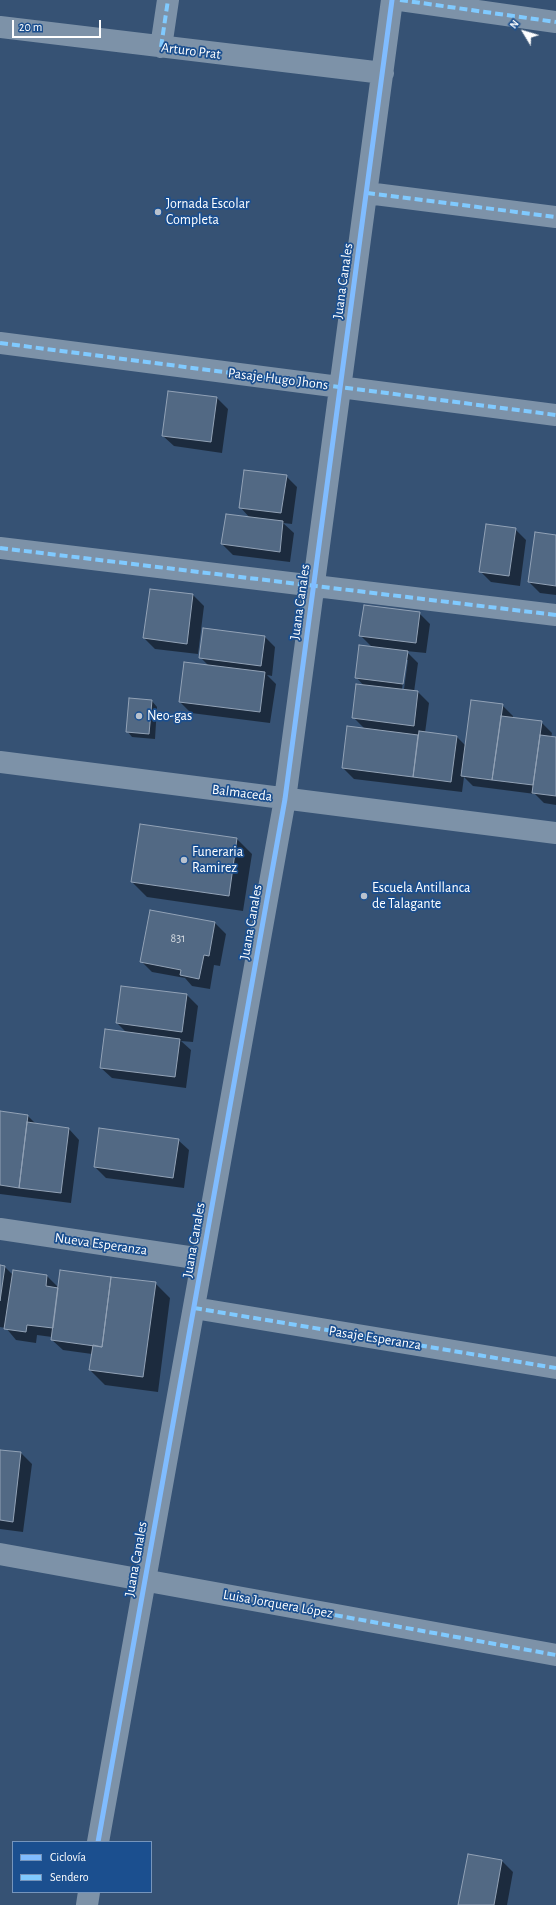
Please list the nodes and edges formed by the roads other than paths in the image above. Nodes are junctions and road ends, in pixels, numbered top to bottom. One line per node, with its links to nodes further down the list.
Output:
1 (168, 0): 6 (street)
2 (392, 0): 7 (street, Juana Canales)
3 (400, 0): 4 (street)
4 (556, 22)
5 (0, 27): 6 (street, Arturo Prat)
6 (161, 47): 7 (street, Arturo Prat)
7 (383, 73): 8 (street, Juana Canales)
8 (367, 193): 9 (street); 11 (street, Juana Canales)
9 (556, 217)
10 (0, 343): 11 (street, Pasaje Hugo Jhons)
11 (340, 387): 12 (street, Pasaje Hugo Jhons); 14 (street, Juana Canales)
12 (556, 415)
13 (0, 548): 14 (street)
14 (314, 586): 15 (street); 17 (street, Juana Canales)
15 (556, 615)
16 (0, 762): 17 (street, Balmaceda)
17 (285, 799): 18 (street, Balmaceda); 20 (street, Juana Canales)
18 (556, 833)
19 (0, 1230): 20 (street, Nueva Esperanza)
20 (202, 1259): 21 (street, Juana Canales)
21 (194, 1308): 22 (street, Pasaje Esperanza); 24 (street, Juana Canales)
22 (556, 1368)
23 (0, 1554): 24 (street, Luisa Jorquera López)
24 (145, 1580): 25 (street, Luisa Jorquera López); 26 (street, Juana Canales)
25 (556, 1655)
26 (98, 1841)
27 (89, 1893): 28 (street)
28 (87, 1905)

